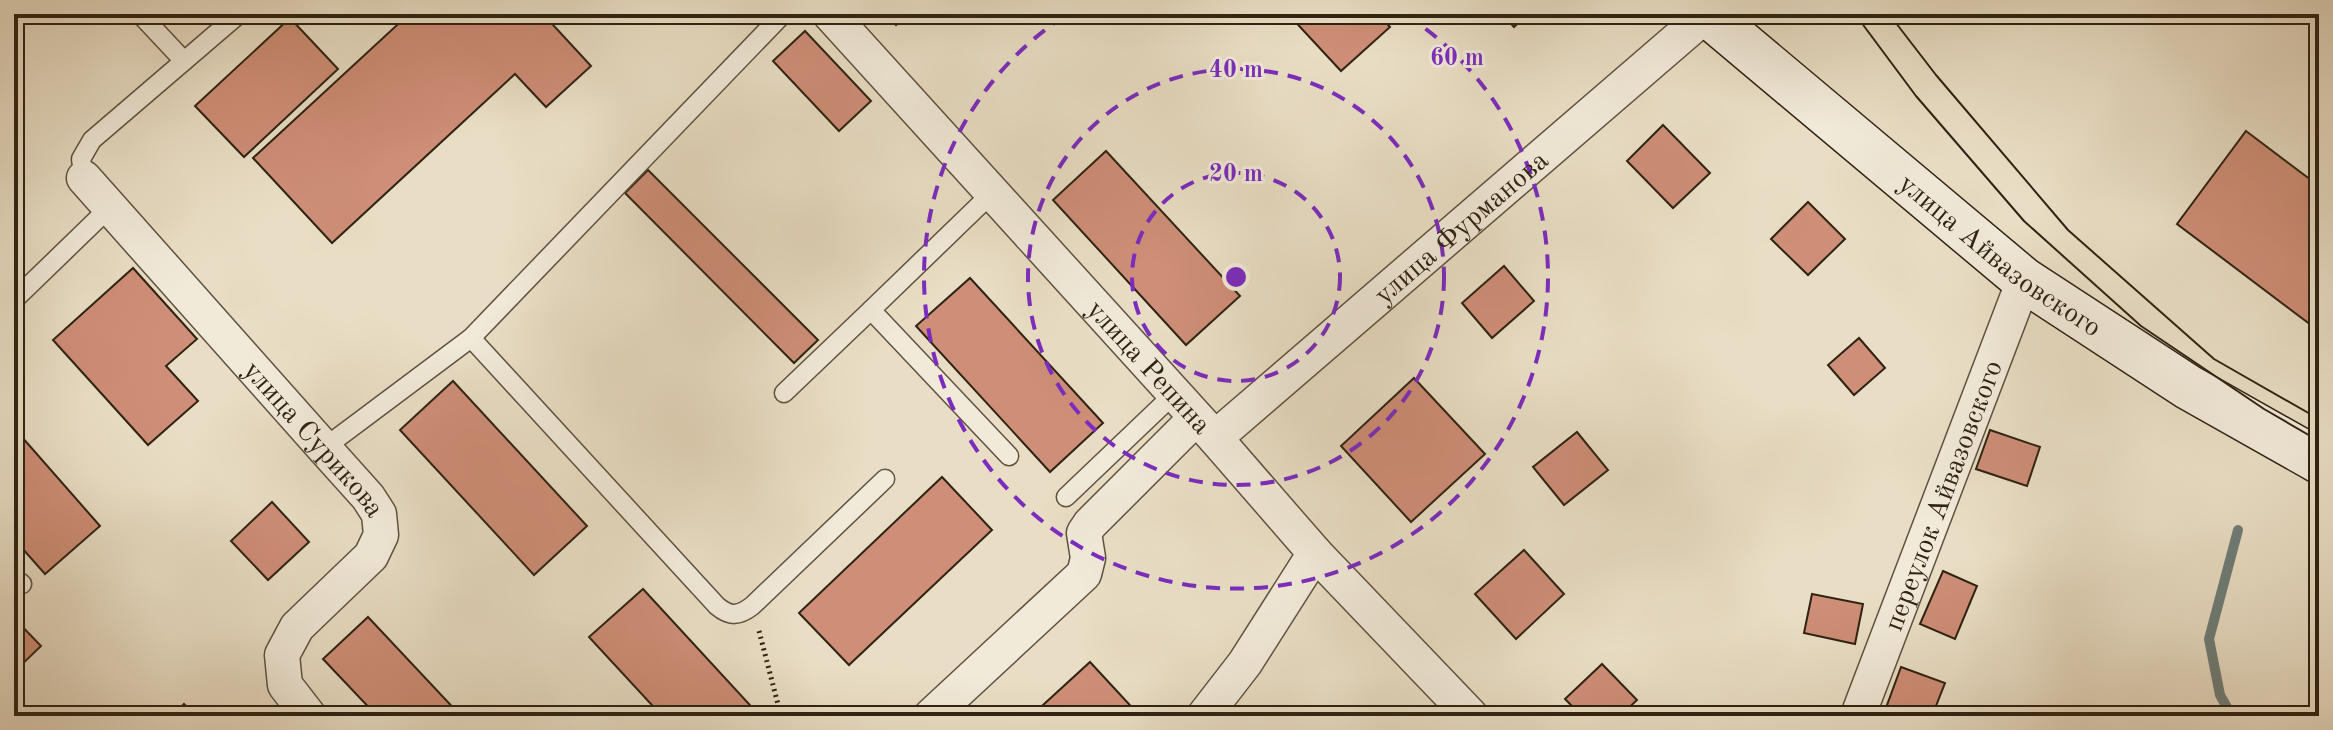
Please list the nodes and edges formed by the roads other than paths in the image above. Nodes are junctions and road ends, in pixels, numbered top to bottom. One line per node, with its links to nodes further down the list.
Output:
1 (140, 14): 6 (lane)
2 (239, 14): 6 (lane)
3 (783, 14): 13 (lane)
4 (830, 14): 8 (street, улица Репина)
5 (1707, 14): 10 (street, улица Айвазовского); 15 (street, улица Фурманова)
6 (184, 61): 7 (lane)
7 (84, 178): 9 (street, улица Сурикова)
8 (992, 193): 12 (lane); 15 (street, улица Репина)
9 (110, 207): 11 (lane); 16 (street, улица Сурикова)
10 (2024, 280): 18 (street, улица Айвазовского); 22 (street, переулок Айвазовского)
11 (14, 300)
12 (871, 310): 14 (lane); 17 (lane)
13 (471, 338): 16 (lane); 19 (lane)
14 (784, 393)
15 (1195, 417): 20 (lane); 21 (street, улица Репина); 24 (street, улица Фурманова)
16 (324, 448): 23 (street, улица Сурикова)
17 (1009, 456)
18 (2319, 461)
19 (885, 479)
20 (1066, 497)
21 (1315, 553): 25 (street); 26 (street, улица Репина)
22 (1860, 710)
23 (309, 716)
24 (931, 716)
25 (1204, 716)
26 (1471, 716)

